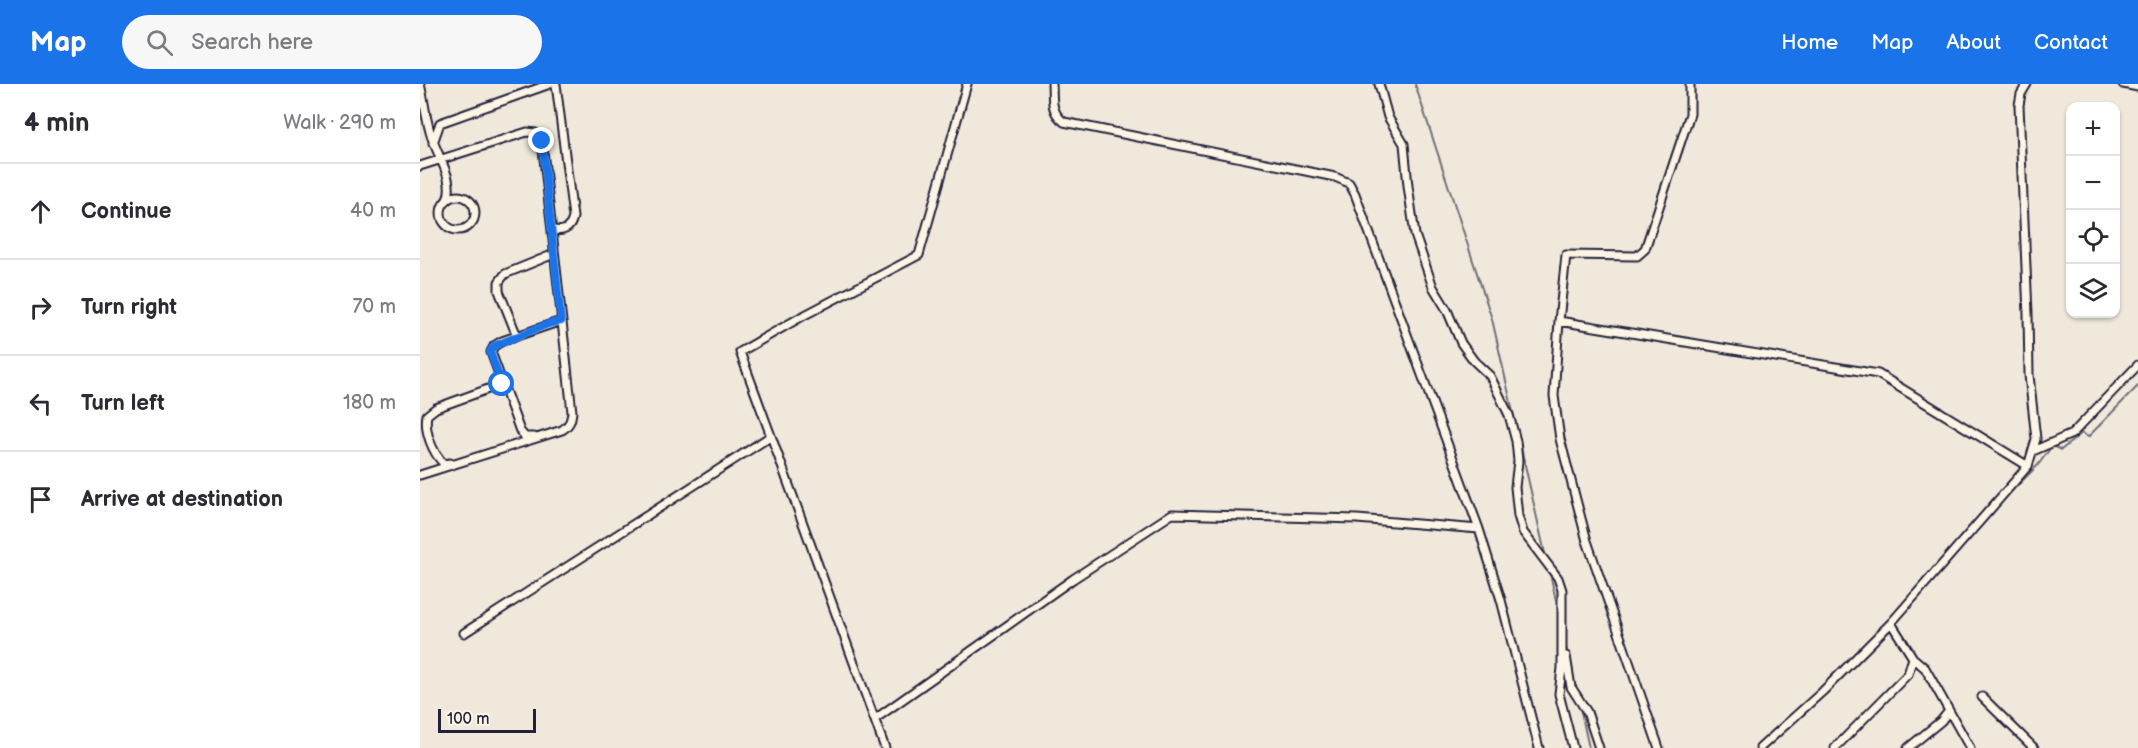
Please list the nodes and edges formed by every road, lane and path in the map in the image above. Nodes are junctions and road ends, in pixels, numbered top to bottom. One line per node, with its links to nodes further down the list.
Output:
1 (420, 84): 11 (street)
2 (550, 84): 11 (street)
3 (556, 84): 17 (street)
4 (967, 84): 25 (street)
5 (1052, 84): 33 (street)
6 (1379, 84): 36 (street)
7 (1690, 84): 20 (street)
8 (2027, 84): 28 (street)
9 (2123, 84): 10 (street)
10 (2138, 87)
11 (433, 143): 12 (street)
12 (442, 159): 13 (street); 14 (street); 17 (street)
13 (420, 166)
14 (450, 193): 15 (street); 16 (street)
15 (459, 196): 16 (street); 16 (street)
16 (447, 201)
17 (552, 229): 18 (street)
18 (554, 254): 19 (street); 21 (street)
19 (561, 321): 21 (street); 26 (street)
20 (1559, 321): 31 (street); 45 (street)
21 (517, 336): 23 (street)
22 (2138, 365): 28 (street)
23 (502, 384): 24 (street); 29 (street)
24 (520, 432): 26 (street); 27 (street)
25 (771, 436): 35 (street); 40 (street)
26 (539, 437): 27 (street)
27 (515, 445): 30 (street)
28 (2033, 452): 31 (street)
29 (437, 457): 30 (street); 32 (street)
30 (459, 463): 32 (street)
31 (2028, 466): 34 (street)
32 (422, 475)
33 (1479, 529): 40 (street); 42 (street)
34 (1892, 623): 37 (street); 46 (street)
35 (464, 633)
36 (1562, 645): 43 (street); 44 (street)
37 (1913, 658): 39 (street); 47 (street)
38 (1982, 697): 50 (street)
39 (1949, 711): 48 (street); 49 (street)
40 (874, 719): 41 (street)
41 (885, 748)
42 (1539, 748)
43 (1573, 748)
44 (1599, 748)
45 (1659, 748)
46 (1760, 748)
47 (1835, 748)
48 (1908, 748)
49 (1970, 748)
50 (2034, 748)

